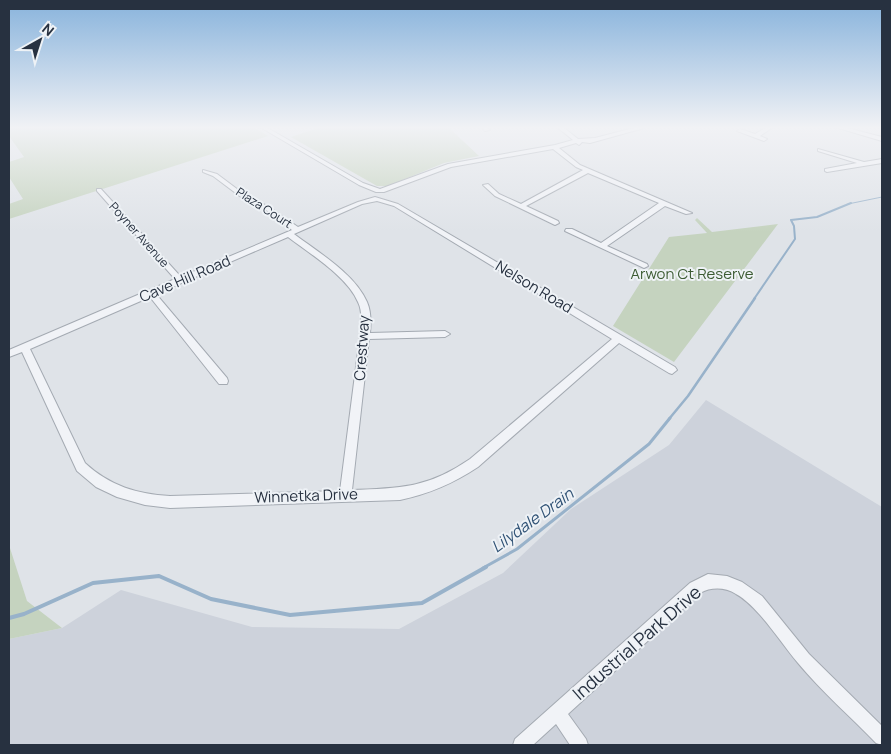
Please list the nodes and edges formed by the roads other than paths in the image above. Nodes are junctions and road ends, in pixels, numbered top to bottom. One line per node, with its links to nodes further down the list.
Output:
1 (323, 162): 13 (street, Nelson Road)
2 (468, 162): 17 (street, Cave Hill Road)
3 (572, 162): 9 (street)
4 (859, 162): 6 (street)
5 (880, 162): 6 (street)
6 (864, 164): 8 (street)
7 (832, 165): 8 (street)
8 (839, 168): 10 (street)
9 (588, 170): 19 (street); 21 (street)
10 (827, 170)
11 (205, 171): 25 (street, Plaza Court)
12 (494, 182): 14 (street)
13 (361, 184): 17 (street, Nelson Road); 18 (street, Nelson Road)
14 (486, 185): 15 (street); 21 (street)
15 (478, 186)
16 (99, 190): 28 (street, Poyner Avenue)
17 (384, 193): 18 (street, Cave Hill Road); 20 (street, Nelson Road)
18 (374, 197): 20 (street, Nelson Road); 25 (street, Cave Hill Road)
19 (664, 203): 22 (street); 26 (street)
20 (396, 205): 32 (street, Nelson Road)
21 (522, 206): 23 (street)
22 (688, 213)
23 (555, 223)
24 (569, 231): 26 (street)
25 (293, 232): 28 (street, Cave Hill Road); 31 (street, Crestway)
26 (601, 246): 27 (street)
27 (644, 266)
28 (180, 280): 29 (street, Cave Hill Road)
29 (151, 293): 33 (street, Cave Hill Road); 36 (street)
30 (445, 334): 31 (street)
31 (365, 336): 37 (street, Crestway)
32 (619, 338): 35 (street, Nelson Road); 37 (street, Winnetka Drive)
33 (24, 347): 34 (street, Cave Hill Road); 37 (street, Winnetka Drive)
34 (9, 354)
35 (672, 370)
36 (223, 381)
37 (346, 494)
38 (557, 712): 39 (street, Industrial Park Drive); 40 (street, Industrial Park Drive); 41 (street)
39 (882, 737)
40 (521, 745)
41 (580, 745)

